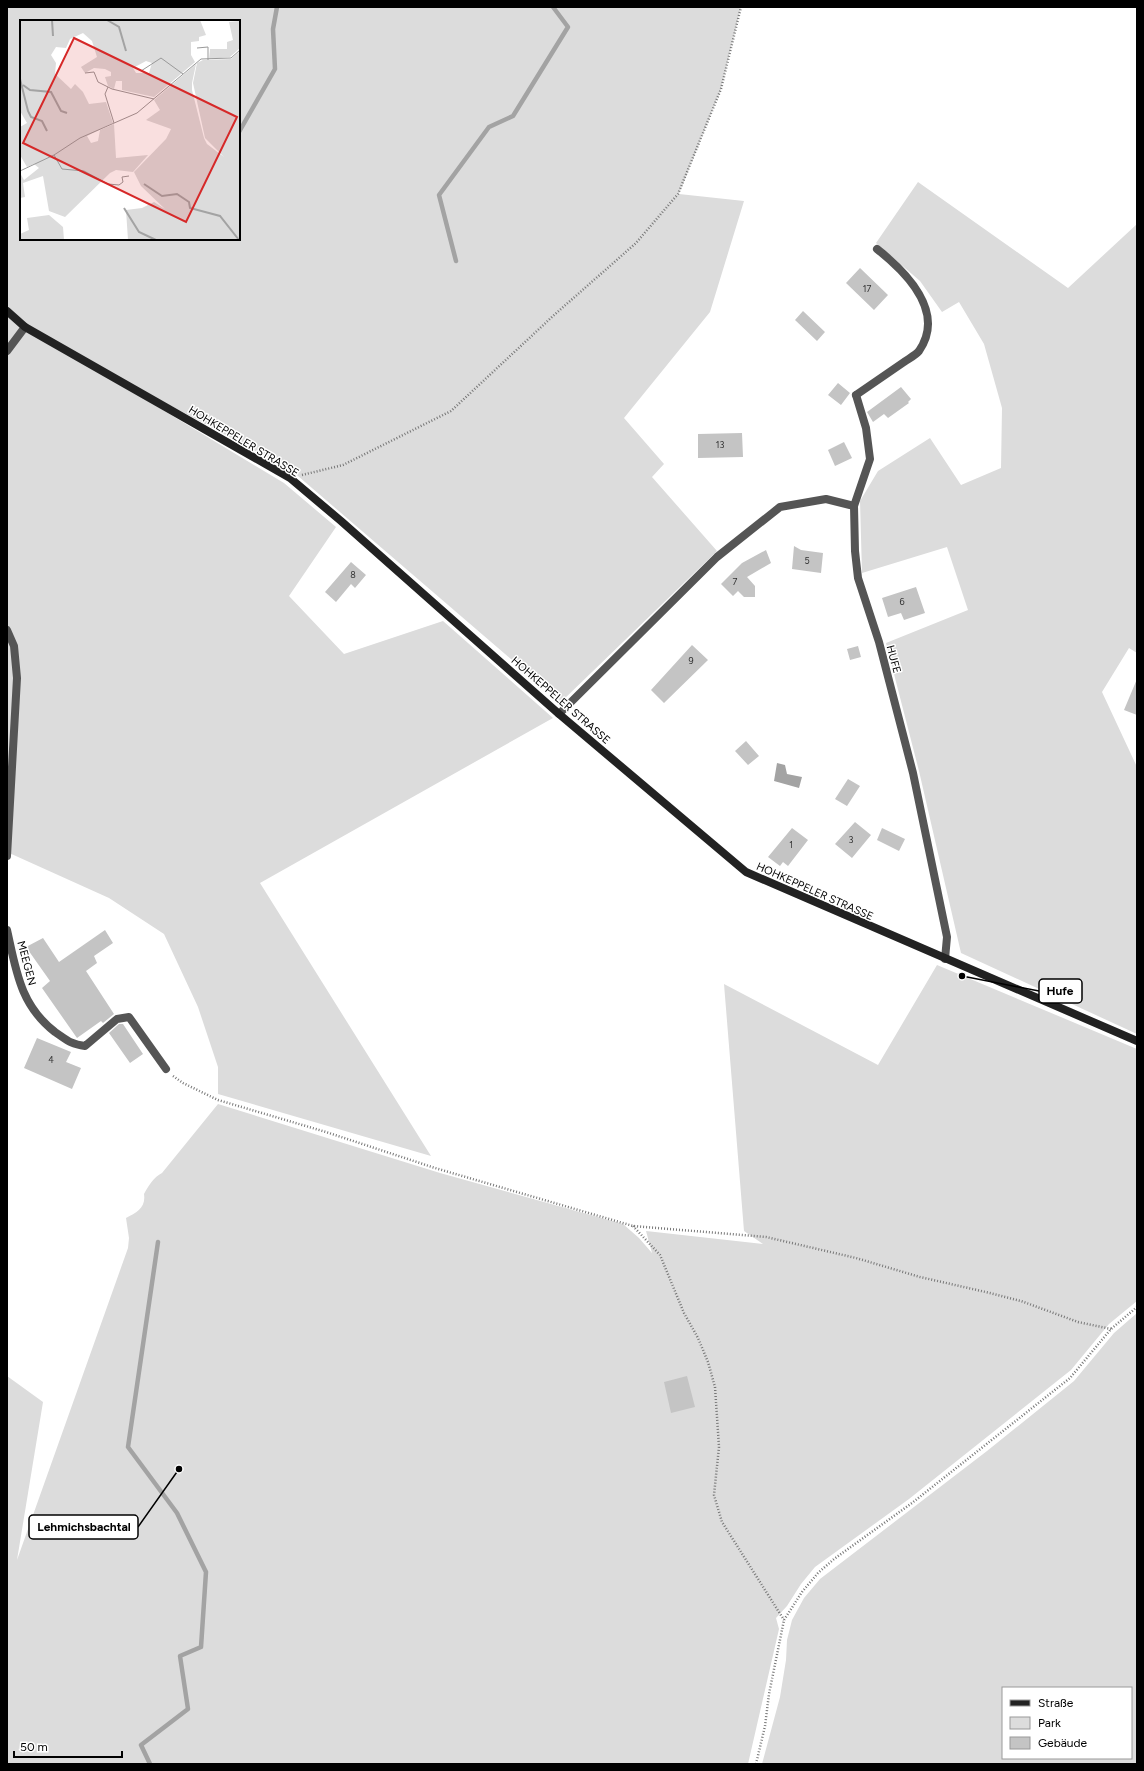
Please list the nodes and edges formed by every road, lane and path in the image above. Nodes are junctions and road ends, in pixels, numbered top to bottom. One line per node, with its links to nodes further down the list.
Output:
1 (741, 7): 6 (path)
2 (877, 249): 7 (street, HUFE)
3 (7, 311): 4 (street, HOHKEPPELER STRASSE)
4 (25, 327): 5 (street); 6 (street, HOHKEPPELER STRASSE)
5 (7, 351)
6 (290, 478): 9 (street, HOHKEPPELER STRASSE)
7 (854, 506): 9 (street); 12 (street, HUFE)
8 (7, 630): 10 (street)
9 (559, 714): 12 (street, HOHKEPPELER STRASSE)
10 (7, 856)
11 (7, 930): 14 (street, MEEGEN)
12 (945, 959): 13 (street, HOHKEPPELER STRASSE)
13 (1137, 1041)
14 (166, 1068): 15 (path)
15 (633, 1226): 17 (path); 18 (path)
16 (1137, 1307): 17 (path)
17 (1111, 1329): 18 (path)
18 (784, 1620): 19 (path)
19 (756, 1764)

